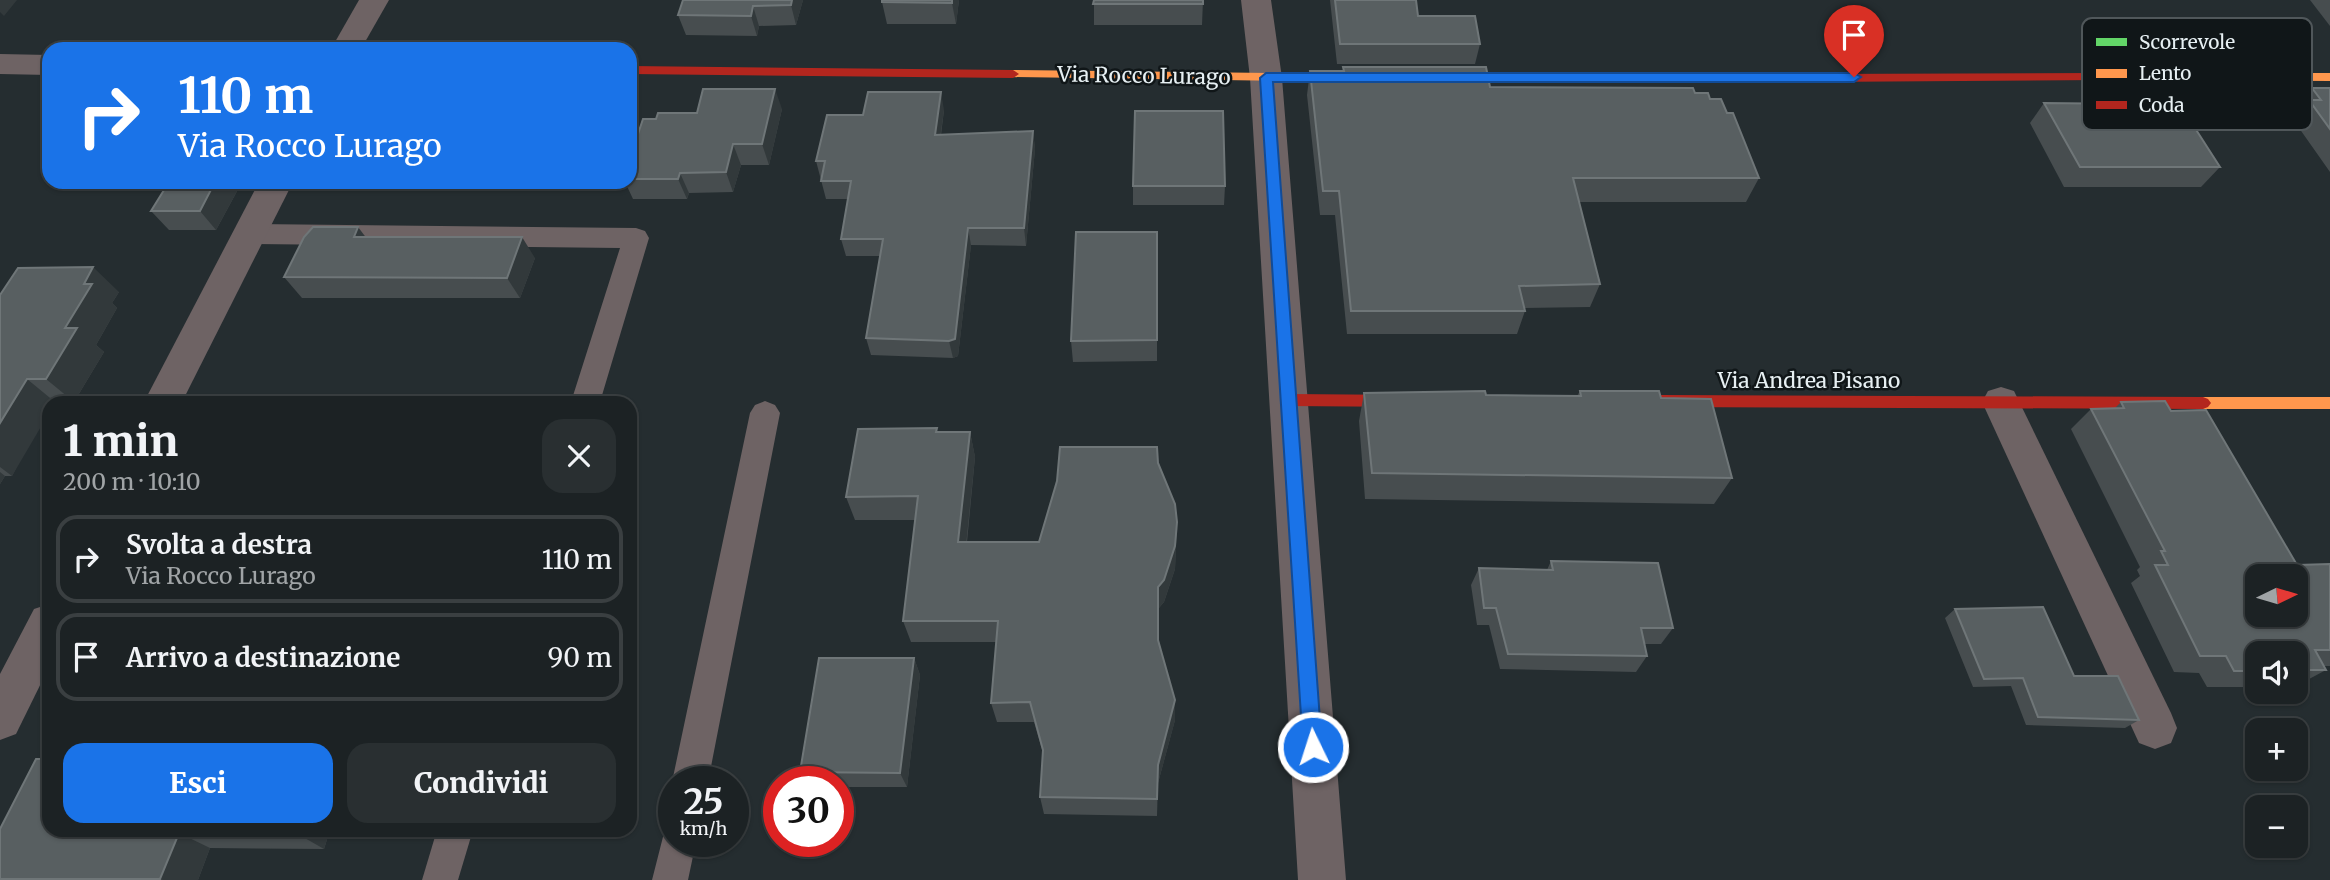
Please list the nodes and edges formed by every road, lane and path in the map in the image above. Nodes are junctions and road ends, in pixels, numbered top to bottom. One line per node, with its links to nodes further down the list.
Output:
1 (374, 0): 3 (street)
2 (1256, 0): 10 (street)
3 (350, 42)
4 (0, 64): 5 (street)
5 (42, 65)
6 (637, 70): 10 (street, Via Rocco Lurago)
7 (2082, 77): 12 (street)
8 (2312, 77): 9 (street)
9 (2330, 77)
10 (1266, 78): 11 (street, Via Rocco Lurago); 17 (street)
11 (1378, 78)
12 (1420, 78)
13 (272, 189): 14 (street)
14 (250, 234): 15 (street); 16 (lane)
15 (166, 396)
16 (588, 396)
17 (1287, 400): 18 (street); 31 (street)
18 (1427, 401)
19 (1637, 401): 20 (street, Via Andrea Pisano)
20 (2001, 402): 21 (street, Via Andrea Pisano); 25 (street)
21 (2330, 403)
22 (765, 413): 26 (lane)
23 (42, 638): 24 (street)
24 (0, 719)
25 (2155, 728)
26 (693, 766)
27 (453, 837): 29 (lane)
28 (675, 857): 30 (lane)
29 (440, 880)
30 (670, 880)
31 (1322, 880)

